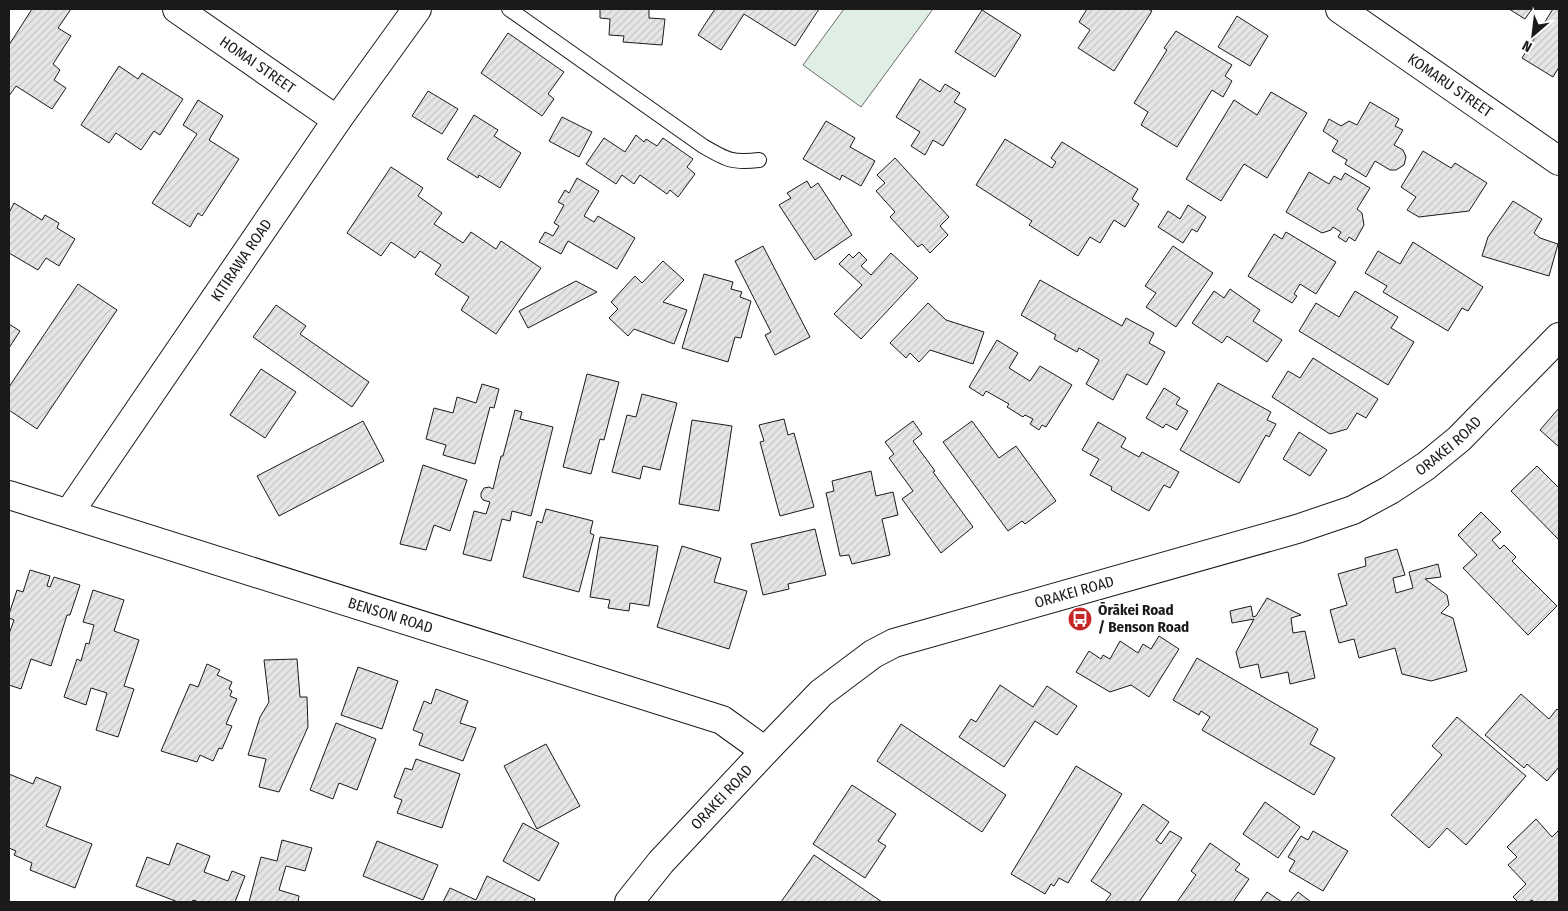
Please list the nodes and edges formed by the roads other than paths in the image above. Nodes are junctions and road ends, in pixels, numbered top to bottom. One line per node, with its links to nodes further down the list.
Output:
1 (177, 9): 5 (street, HOMAI STREET)
2 (417, 9): 5 (street, KITIRAWA ROAD)
3 (509, 9): 6 (lane)
4 (1340, 9): 7 (street, KOMARU STREET)
5 (337, 120): 10 (street, KITIRAWA ROAD)
6 (760, 160)
7 (1559, 161)
8 (1559, 337): 11 (street, ORAKEI ROAD)
9 (9, 495): 10 (street, BENSON ROAD)
10 (69, 513): 11 (street, BENSON ROAD)
11 (765, 751): 12 (street, ORAKEI ROAD)
12 (629, 902)

